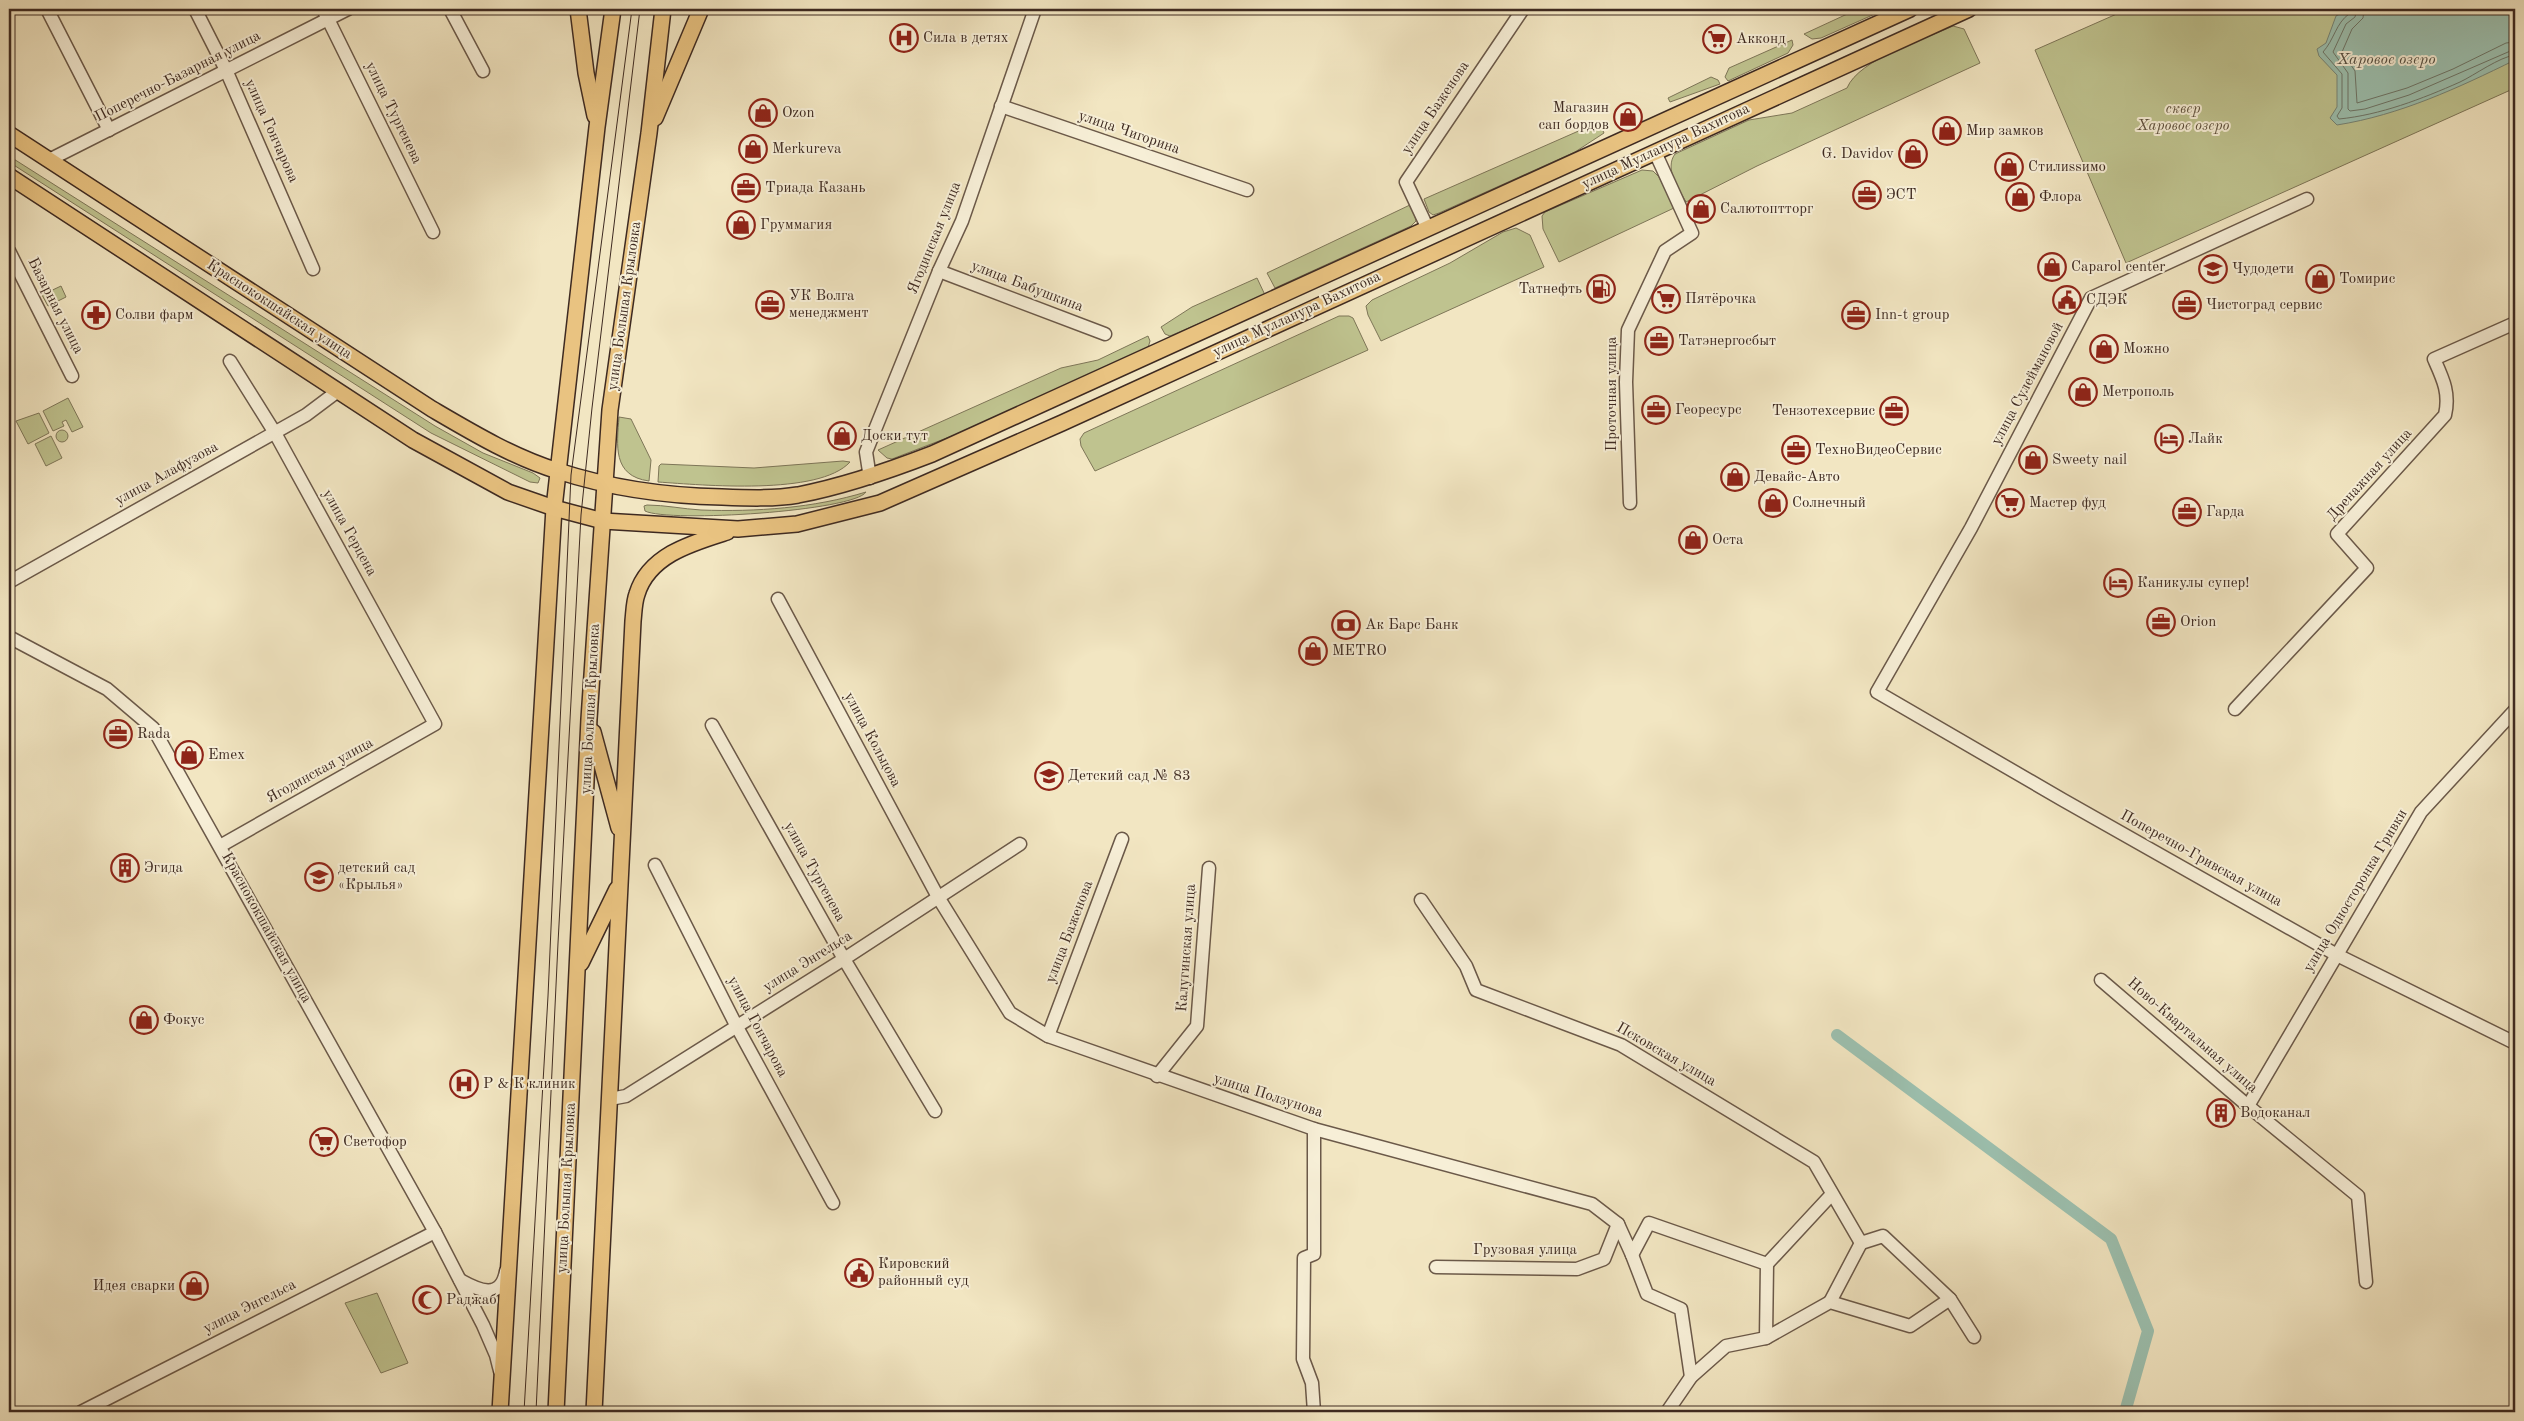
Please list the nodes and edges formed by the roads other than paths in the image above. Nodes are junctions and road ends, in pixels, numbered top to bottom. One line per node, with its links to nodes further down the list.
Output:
1 (47, 9): 18 (street)
2 (195, 9): 14 (street, улица Гончарова)
3 (348, 9): 13 (street, Поперечно-Базарная улица)
4 (450, 9): 15 (street)
5 (578, 9): 17 (main road)
6 (614, 9): 17 (main road)
7 (663, 9): 19 (main road, улица Большая Крыловка)
8 (701, 9): 19 (main road)
9 (1035, 9): 16 (street, Ягодинская улица)
10 (1523, 9): 26 (street, улица Баженова)
11 (1910, 9): 26 (main road, улица Мулланура Вахитова)
12 (1969, 9): 21 (main road, улица Мулланура Вахитова)
13 (326, 14): 14 (street, Поперечно-Базарная улица); 27 (street, улица Тургенева)
14 (226, 70): 18 (street, Поперечно-Базарная улица); 29 (street, улица Гончарова)
15 (483, 71)
16 (1001, 106): 24 (street, улица Чигорина); 30 (street, Ягодинская улица)
17 (597, 127): 37 (main road)
18 (109, 130): 22 (street, Поперечно-Базарная улица)
19 (649, 133): 39 (main road, улица Большая Крыловка)
20 (9, 134): 22 (main road, Краснококшайская улица)
21 (1654, 152): 40 (street, Проточная улица); 43 (main road, улица Мулланура Вахитова)
22 (49, 160): 37 (main road, Краснококшайская улица)
23 (11, 180): 35 (main road)
24 (1247, 190)
25 (2307, 200): 47 (street, улица Сулеймановой)
26 (1428, 229): 38 (main road, улица Мулланура Вахитова)
27 (433, 232)
28 (9, 251): 34 (street, Базарная улица)
29 (313, 269)
30 (938, 271): 32 (street, улица Бабушкина); 38 (street, Ягодинская улица)
31 (2515, 323): 48 (street, Дренажная улица)
32 (1105, 334)
33 (230, 361): 36 (street, улица Герцена)
34 (72, 376)
35 (338, 391): 36 (street, улица Алафузова); 41 (main road)
36 (275, 433): 44 (street, улица Алафузова); 51 (street, улица Герцена)
37 (557, 471): 39 (main road, Краснококшайская улица); 41 (main road)
38 (870, 478): 39 (main road, улица Мулланура Вахитова)
39 (606, 484): 42 (main road, улица Большая Крыловка)
40 (1630, 503)
41 (554, 508): 42 (main road, улица Мулланура Вахитова); 79 (main road)
42 (603, 520): 43 (main road, улица Мулланура Вахитова); 50 (main road, улица Большая Крыловка)
43 (738, 529): 54 (main road)
44 (9, 582)
45 (778, 599): 60 (street, улица Кольцова)
46 (9, 637): 56 (street, Краснококшайская улица)
47 (1877, 692): 62 (street, Поперечно-Гривская улица)
48 (2235, 709)
49 (2515, 710): 62 (street, улица Односторонка Гривки)
50 (589, 719): 54 (main road); 64 (main road, улица Большая Крыловка)
51 (436, 724): 56 (street, Ягодинская улица)
52 (712, 725): 63 (street, улица Тургенева)
53 (1122, 839): 67 (street, улица Баженова)
54 (622, 842): 59 (main road)
55 (1020, 844): 60 (street, улица Энгельса)
56 (220, 846): 77 (street, Краснококшайская улица)
57 (655, 864): 66 (street, улица Гончарова)
58 (1209, 868): 69 (street, Калугинская улица)
59 (620, 880): 64 (main road); 70 (main road)
60 (938, 897): 63 (street, улица Энгельса); 67 (street, улица Ползунова)
61 (1421, 900): 74 (street, Псковская улица)
62 (2338, 955): 68 (street, Поперечно-Гривская улица); 71 (street, улица Односторонка Гривки)
63 (844, 959): 66 (street, улица Энгельса); 72 (street, улица Тургенева)
64 (578, 970): 93 (main road, улица Большая Крыловка)
65 (2101, 980): 71 (street, Ново-Квартальная улица)
66 (737, 1027): 70 (street, улица Энгельса); 75 (street, улица Гончарова)
67 (1048, 1036): 69 (street, улица Ползунова)
68 (2515, 1043)
69 (1158, 1076): 73 (street, улица Ползунова)
70 (610, 1099): 94 (main road)
71 (2248, 1106): 84 (street, Ново-Квартальная улица)
72 (935, 1111)
73 (1314, 1129): 76 (street, улица Ползунова); 95 (street)
74 (1832, 1194): 78 (street, Псковская улица); 81 (street)
75 (833, 1204)
76 (1618, 1224): 80 (street, улица Ползунова); 82 (street, Грузовая улица)
77 (435, 1232): 83 (street, Краснококшайская улица); 91 (street, улица Энгельса)
78 (1861, 1243): 85 (street); 86 (street)
79 (509, 1244): 83 (street); 90 (main road)
80 (1632, 1255): 81 (street); 89 (street, улица Ползунова)
81 (1767, 1264): 88 (street)
82 (1436, 1267)
83 (460, 1279): 90 (street, Краснококшайская улица)
84 (2366, 1282)
85 (1950, 1299): 86 (street); 87 (street)
86 (1830, 1302): 88 (street)
87 (1974, 1337)
88 (1766, 1338): 89 (street)
89 (1690, 1377): 96 (street)
90 (502, 1378): 92 (main road, Краснококшайская улица)
91 (81, 1412)
92 (500, 1412)
93 (556, 1412)
94 (594, 1412)
95 (1314, 1412)
96 (1667, 1412)

